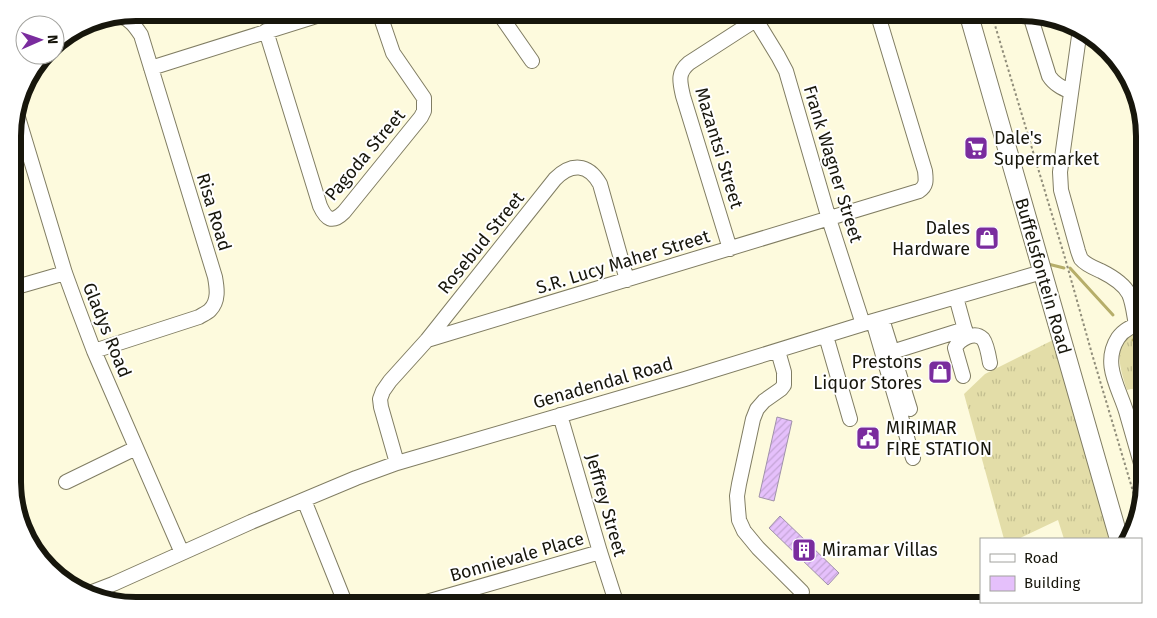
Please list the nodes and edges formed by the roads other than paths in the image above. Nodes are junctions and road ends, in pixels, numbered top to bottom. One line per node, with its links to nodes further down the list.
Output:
1 (131, 21): 13 (street, Risa Road)
2 (299, 21): 10 (street)
3 (381, 21): 10 (street, Pagoda Street)
4 (504, 21): 12 (street)
5 (754, 21): 17 (street, Mazantsi Street)
6 (757, 21): 16 (street, Frank Wagner Street)
7 (880, 21): 16 (street)
8 (971, 21): 18 (main road, Buffelsfontein Road)
9 (1032, 22): 14 (street)
10 (266, 31): 13 (street)
11 (1079, 37): 14 (street)
12 (532, 61)
13 (151, 68): 29 (street, Risa Road)
14 (1071, 92): 23 (street)
15 (21, 128): 19 (street, Gladys Road)
16 (829, 218): 17 (street, S.R. Lucy Maher Street); 24 (street, Frank Wagner Street)
17 (730, 249): 20 (street, S.R. Lucy Maher Street)
18 (1042, 272): 22 (street, Genadendal Road); 43 (main road, Buffelsfontein Road)
19 (65, 273): 21 (street); 29 (street, Gladys Road)
20 (627, 280): 28 (street, S.R. Lucy Maher Street); 28 (street, Rosebud Street)
21 (21, 286)
22 (956, 297): 24 (street, Genadendal Road); 26 (street)
23 (1136, 313)
24 (873, 322): 27 (street, Genadendal Road); 31 (street); 39 (street)
25 (1136, 325): 37 (street)
26 (966, 333): 31 (street); 32 (street); 33 (street)
27 (826, 336): 30 (street, Genadendal Road); 36 (street)
28 (427, 340): 40 (street, Rosebud Street)
29 (94, 351): 38 (street, Gladys Road)
30 (778, 351): 35 (street, Genadendal Road); 47 (street)
31 (892, 352): 34 (street)
32 (990, 363)
33 (963, 376)
34 (910, 410)
35 (560, 415): 40 (street, Genadendal Road); 44 (street, Jeffrey Street)
36 (850, 419)
37 (1136, 447)
38 (136, 448): 41 (street); 45 (street, Gladys Road)
39 (913, 458)
40 (397, 463): 42 (street, Genadendal Road)
41 (66, 482)
42 (304, 500): 45 (street, Genadendal Road); 48 (street)
43 (1119, 538)
44 (600, 552): 49 (street, Bonnievale Place); 50 (street, Jeffrey Street)
45 (182, 553): 46 (street, Genadendal Road)
46 (98, 590)
47 (802, 592)
48 (342, 597)
49 (444, 597)
50 (614, 597)

